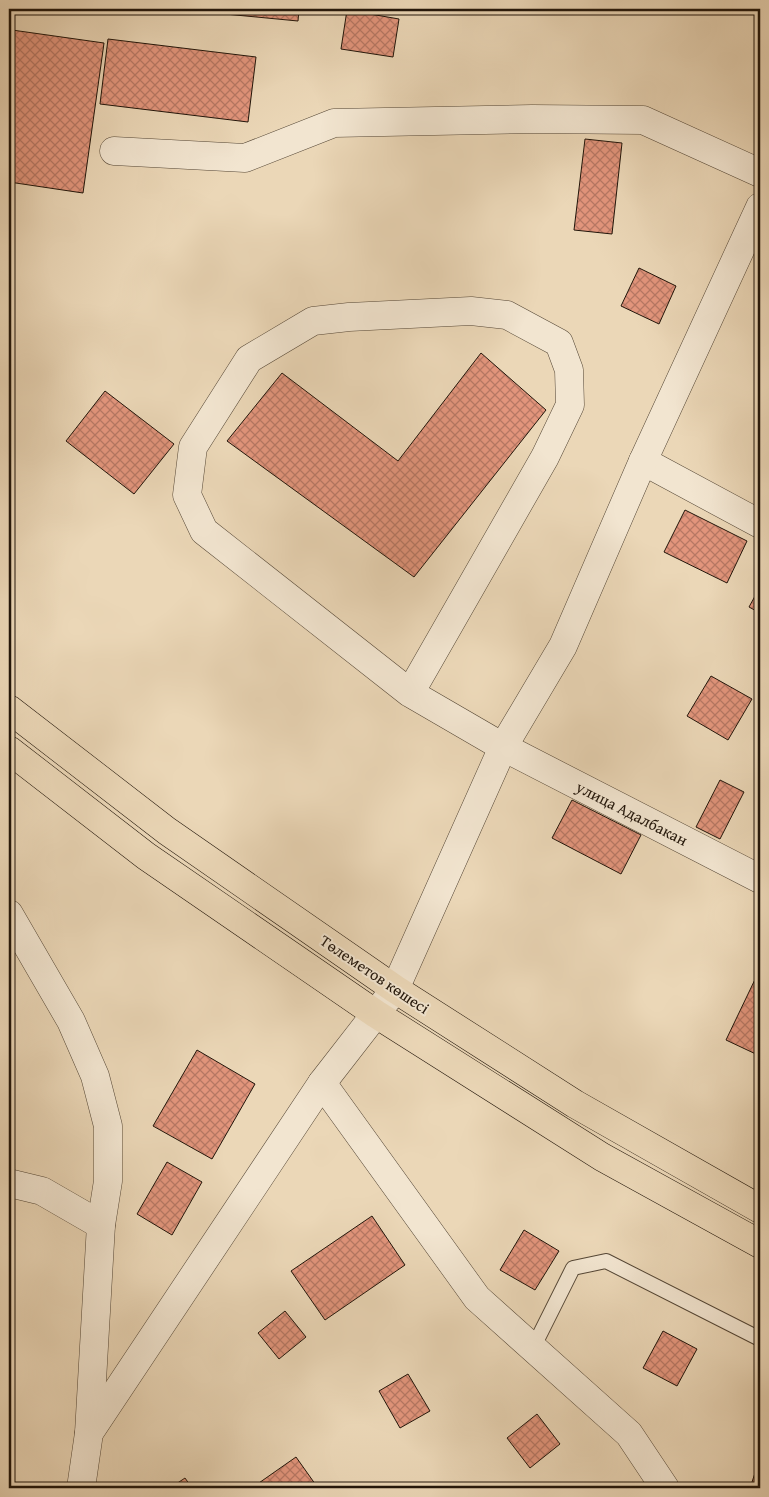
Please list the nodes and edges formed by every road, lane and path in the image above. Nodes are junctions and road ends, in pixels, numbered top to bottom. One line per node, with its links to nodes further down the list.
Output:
1 (114, 151): 2 (street)
2 (760, 173)
3 (759, 212): 4 (street)
4 (643, 461): 5 (street); 8 (street)
5 (760, 524)
6 (410, 693): 6 (street, улица Адалбакан); 8 (street, улица Адалбакан)
7 (9, 709): 12 (main road, Төлеметов көшесі)
8 (503, 747): 10 (street, улица Адалбакан); 12 (street)
9 (9, 750): 13 (main road, Төлеметов көшесі)
10 (760, 879)
11 (9, 914): 17 (street)
12 (395, 988): 13 (street); 16 (main road, Төлеметов көшесі)
13 (376, 1014): 14 (street); 18 (main road, Төлеметов көшесі)
14 (322, 1083): 20 (street); 21 (street)
15 (9, 1183): 17 (street)
16 (760, 1209)
17 (102, 1225): 21 (street)
18 (760, 1244)
19 (760, 1339): 20 (lane)
20 (533, 1348): 23 (street)
21 (89, 1433): 22 (street)
22 (81, 1488)
23 (665, 1488)

